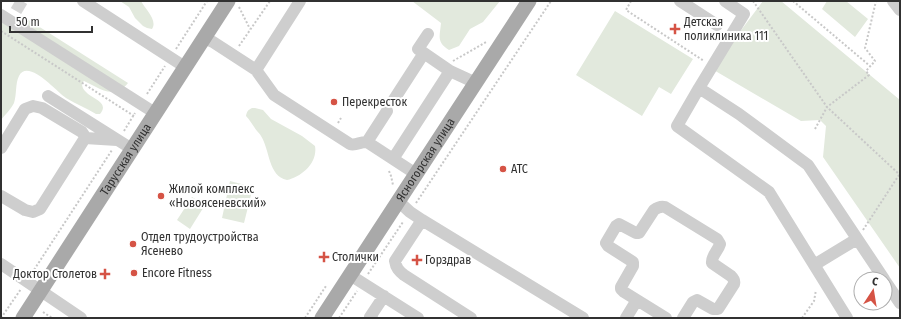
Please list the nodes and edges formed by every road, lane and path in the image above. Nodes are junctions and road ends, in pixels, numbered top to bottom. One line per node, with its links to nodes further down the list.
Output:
1 (83, 1): 25 (street)
2 (207, 1): 25 (path)
3 (270, 1): 18 (path)
4 (300, 1): 29 (street)
5 (529, 1): 31 (main road, Ясногорская улица)
6 (551, 1): 51 (path)
7 (631, 1): 26 (path)
8 (680, 1): 17 (street)
9 (726, 1): 26 (street)
10 (753, 1): 35 (path)
11 (793, 1): 27 (path)
12 (876, 1): 27 (path)
13 (893, 1): 15 (street)
14 (233, 2): 18 (path); 21 (main road, Тарусская улица)
15 (900, 10)
16 (9, 15): 34 (street)
17 (717, 25)
18 (250, 29): 24 (path)
19 (1, 31): 37 (path)
20 (428, 34): 23 (street)
21 (204, 38): 24 (street); 28 (main road, Тарусская улица)
22 (486, 42): 30 (path)
23 (424, 53): 30 (street); 43 (street)
24 (234, 55): 29 (street)
25 (170, 58): 28 (street); 34 (path)
26 (712, 66): 32 (street)
27 (870, 66): 35 (path)
28 (185, 67): 36 (main road, Тарусская улица)
29 (256, 70): 43 (street)
30 (450, 71): 31 (street); 46 (street)
31 (476, 82): 47 (main road, Ясногорская улица)
32 (699, 88): 53 (street); 55 (street)
33 (48, 96): 42 (street)
34 (141, 104): 36 (street); 37 (path)
35 (827, 107): 40 (path); 48 (path)
36 (155, 113): 45 (main road, Тарусская улица)
37 (134, 116): 42 (path)
38 (340, 118): 39 (path)
39 (337, 124)
40 (815, 129)
41 (85, 138): 42 (street); 44 (street); 49 (street)
42 (118, 140): 45 (street); 58 (path)
43 (367, 142): 46 (street)
44 (1, 148)
45 (132, 149): 60 (main road, Тарусская улица)
46 (393, 159): 47 (street)
47 (416, 174): 50 (main road, Ясногорская улица)
48 (900, 174): 53 (path)
49 (1, 196)
50 (398, 201): 51 (street); 57 (main road, Ясногорская улица)
51 (410, 212): 52 (street); 57 (path)
52 (422, 220): 74 (street); 75 (street)
53 (857, 239): 55 (street); 56 (street)
54 (1, 264): 58 (street)
55 (814, 265): 80 (street)
56 (878, 271)
57 (356, 279): 62 (street); 70 (main road, Ясногорская улица); 71 (path)
58 (27, 281): 60 (street); 66 (path)
59 (817, 286): 79 (path)
60 (40, 291): 67 (main road, Тарусская улица); 69 (street)
61 (893, 293): 64 (street)
62 (384, 296): 72 (street); 73 (street)
63 (637, 300): 76 (street); 77 (street); 78 (street)
64 (900, 303)
65 (40, 310): 68 (path)
66 (1, 318)
67 (23, 318)
68 (52, 318)
69 (81, 318)
70 (322, 318)
71 (339, 318)
72 (372, 318)
73 (418, 318)
74 (471, 318)
75 (583, 318)
76 (626, 318)
77 (666, 318)
78 (683, 318)
79 (802, 318)
80 (847, 318)

